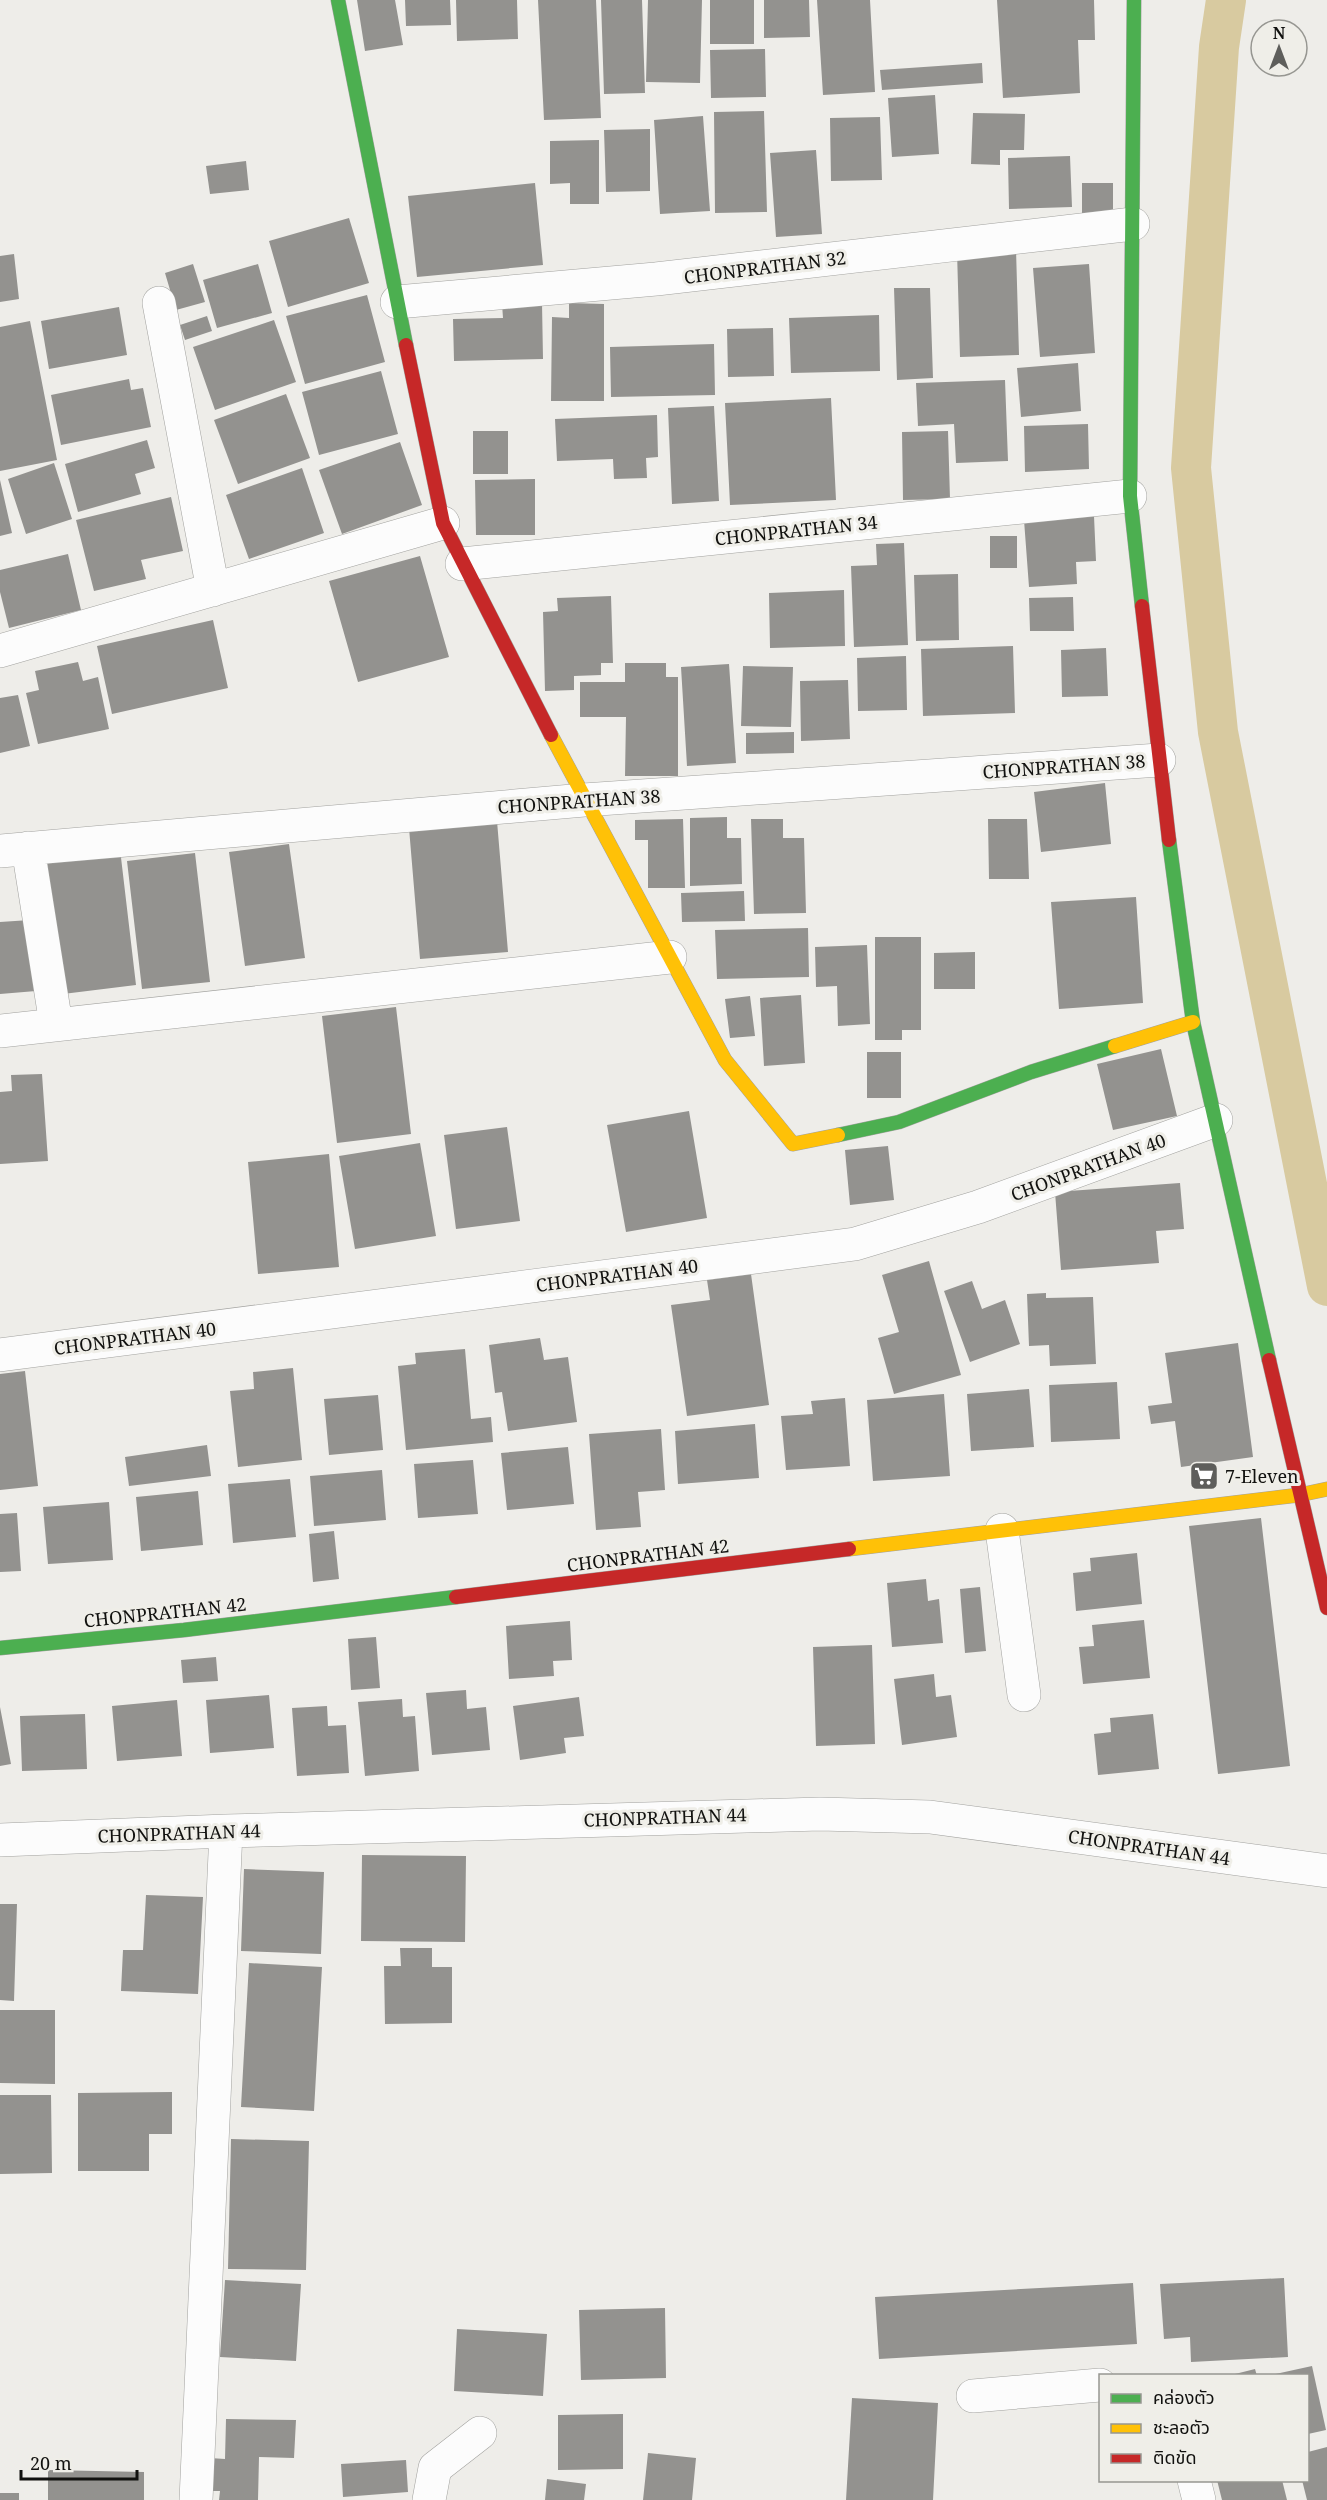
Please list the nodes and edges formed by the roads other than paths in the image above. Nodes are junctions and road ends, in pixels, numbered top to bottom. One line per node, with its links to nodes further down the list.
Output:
1 (338, 0): 4 (street)
2 (1134, 0): 3 (street)
3 (1133, 224): 4 (street, CHONPRATHAN 32); 6 (street)
4 (397, 302): 7 (street)
5 (159, 303): 9 (street)
6 (1130, 496): 8 (street, CHONPRATHAN 34); 11 (street)
7 (443, 523): 8 (street); 9 (street)
8 (462, 564): 12 (street)
9 (213, 591): 10 (street)
10 (0, 651)
11 (1159, 760): 12 (street, CHONPRATHAN 38); 15 (street)
12 (584, 800): 13 (street, CHONPRATHAN 38); 14 (street)
13 (14, 849): 16 (street)
14 (670, 957): 15 (street); 16 (street)
15 (1193, 1022): 18 (street)
16 (56, 1024): 17 (street)
17 (0, 1031)
18 (1216, 1120): 19 (street, CHONPRATHAN 40); 21 (street)
19 (0, 1355)
20 (1327, 1489): 21 (street, CHONPRATHAN 42)
21 (1299, 1495): 22 (street, CHONPRATHAN 42); 23 (street)
22 (1002, 1530): 24 (street, CHONPRATHAN 42); 25 (street)
23 (1327, 1608)
24 (0, 1648)
25 (1024, 1695)
26 (226, 1831): 27 (street, CHONPRATHAN 44); 28 (street, CHONPRATHAN 44); 33 (street)
27 (0, 1840)
28 (1327, 1871)
29 (1099, 2385): 30 (street)
30 (973, 2396)
31 (480, 2433): 34 (street)
32 (1194, 2482): 35 (street)
33 (196, 2500)
34 (429, 2500)
35 (1199, 2500)

